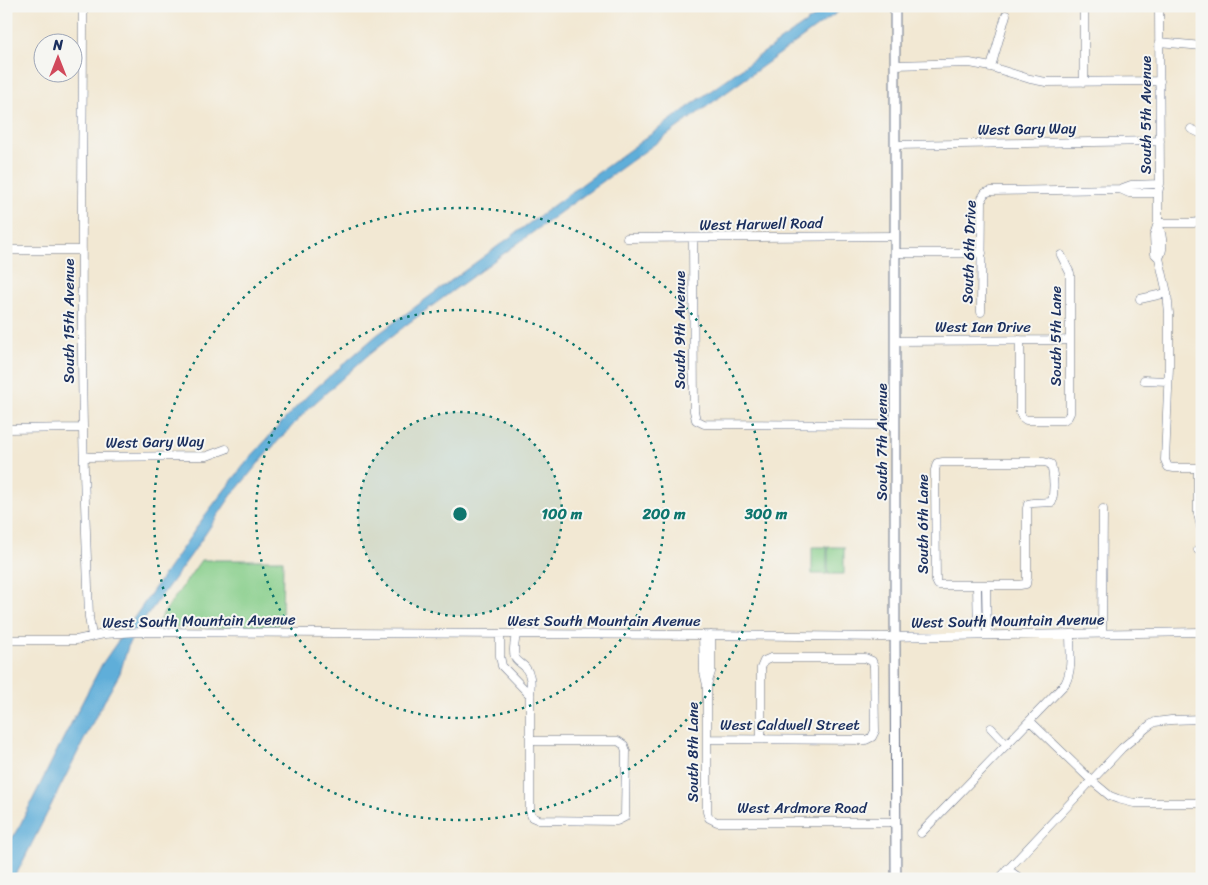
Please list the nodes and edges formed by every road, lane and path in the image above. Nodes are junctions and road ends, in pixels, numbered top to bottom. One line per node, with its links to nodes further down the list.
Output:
1 (83, 6): 23 (street, South 15th Avenue)
2 (895, 6): 8 (street, South 7th Avenue)
3 (1084, 6): 11 (street)
4 (1159, 6): 6 (street, South 5th Avenue)
5 (1006, 15): 9 (street)
6 (1159, 42): 7 (street); 10 (street, South 5th Avenue)
7 (1202, 46)
8 (895, 64): 9 (street); 15 (street, South 7th Avenue)
9 (991, 67): 11 (street)
10 (1160, 81): 11 (street); 14 (street, South 5th Avenue)
11 (1084, 82)
12 (1191, 129): 13 (street)
13 (1202, 134)
14 (1160, 142): 15 (street, West Gary Way); 16 (street, South 5th Avenue)
15 (895, 145): 19 (street, South 7th Avenue)
16 (1159, 188): 18 (street, South 5th Avenue); 25 (street, South 6th Drive)
17 (1202, 222): 18 (street)
18 (1158, 223): 27 (street, South 5th Avenue)
19 (895, 236): 21 (street, West Harwell Road); 24 (street, South 7th Avenue)
20 (627, 238): 21 (street, West Harwell Road)
21 (693, 238): 35 (street, South 9th Avenue)
22 (6, 250): 23 (street)
23 (82, 250): 36 (street, South 15th Avenue)
24 (896, 253): 25 (street); 32 (street, South 7th Avenue)
25 (982, 253): 29 (street, South 6th Drive)
26 (1061, 255): 31 (street, South 5th Lane)
27 (1167, 293): 28 (street); 34 (street, South 5th Avenue)
28 (1140, 299)
29 (981, 312)
30 (1020, 340): 31 (street, West Ian Drive); 31 (street, South 5th Lane); 32 (street, West Ian Drive)
31 (1070, 340)
32 (896, 341): 35 (street, South 7th Avenue)
33 (1144, 380): 34 (street)
34 (1167, 381): 40 (street, South 5th Avenue)
35 (895, 425): 56 (street, South 7th Avenue)
36 (83, 428): 37 (street); 39 (street, South 15th Avenue)
37 (6, 429)
38 (226, 449): 39 (street, West Gary Way)
39 (84, 457): 55 (street, South 15th Avenue)
40 (1200, 468): 42 (street)
41 (1103, 509): 51 (street)
42 (1202, 531)
43 (977, 586): 44 (street); 44 (street, South 6th Lane); 45 (street)
44 (986, 586): 46 (street)
45 (978, 605): 46 (street); 53 (street)
46 (986, 605): 54 (street)
47 (1202, 632): 51 (street, West South Mountain Avenue)
48 (500, 634): 49 (street, West South Mountain Avenue); 55 (street, West South Mountain Avenue); 59 (street)
49 (516, 634): 52 (street, West South Mountain Avenue); 58 (street)
50 (1070, 634): 51 (street, West South Mountain Avenue); 54 (street, West South Mountain Avenue); 62 (street)
51 (1102, 634)
52 (707, 635): 56 (street, West South Mountain Avenue); 64 (street, South 8th Lane)
53 (978, 635): 54 (street, West South Mountain Avenue); 56 (street, West South Mountain Avenue)
54 (987, 635)
55 (92, 636): 57 (street, West South Mountain Avenue)
56 (895, 637): 71 (street, South 7th Avenue)
57 (6, 640)
58 (516, 659): 59 (street); 60 (street)
59 (504, 668): 60 (street)
60 (530, 695): 66 (street)
61 (1202, 719): 68 (street)
62 (1030, 721): 67 (street); 68 (street)
63 (991, 728): 67 (street)
64 (707, 739): 65 (street, West Caldwell Street); 70 (street, South 8th Lane)
65 (761, 739): 65 (street, West Caldwell Street)
66 (530, 741): 66 (street)
67 (1007, 745): 72 (street)
68 (1092, 781): 69 (street); 73 (street)
69 (1202, 803)
70 (709, 818): 71 (street, West Ardmore Road)
71 (896, 822): 74 (street, South 7th Avenue)
72 (921, 833)
73 (1007, 869): 75 (street); 76 (street)
74 (896, 879)
75 (999, 879)
76 (1021, 879)

